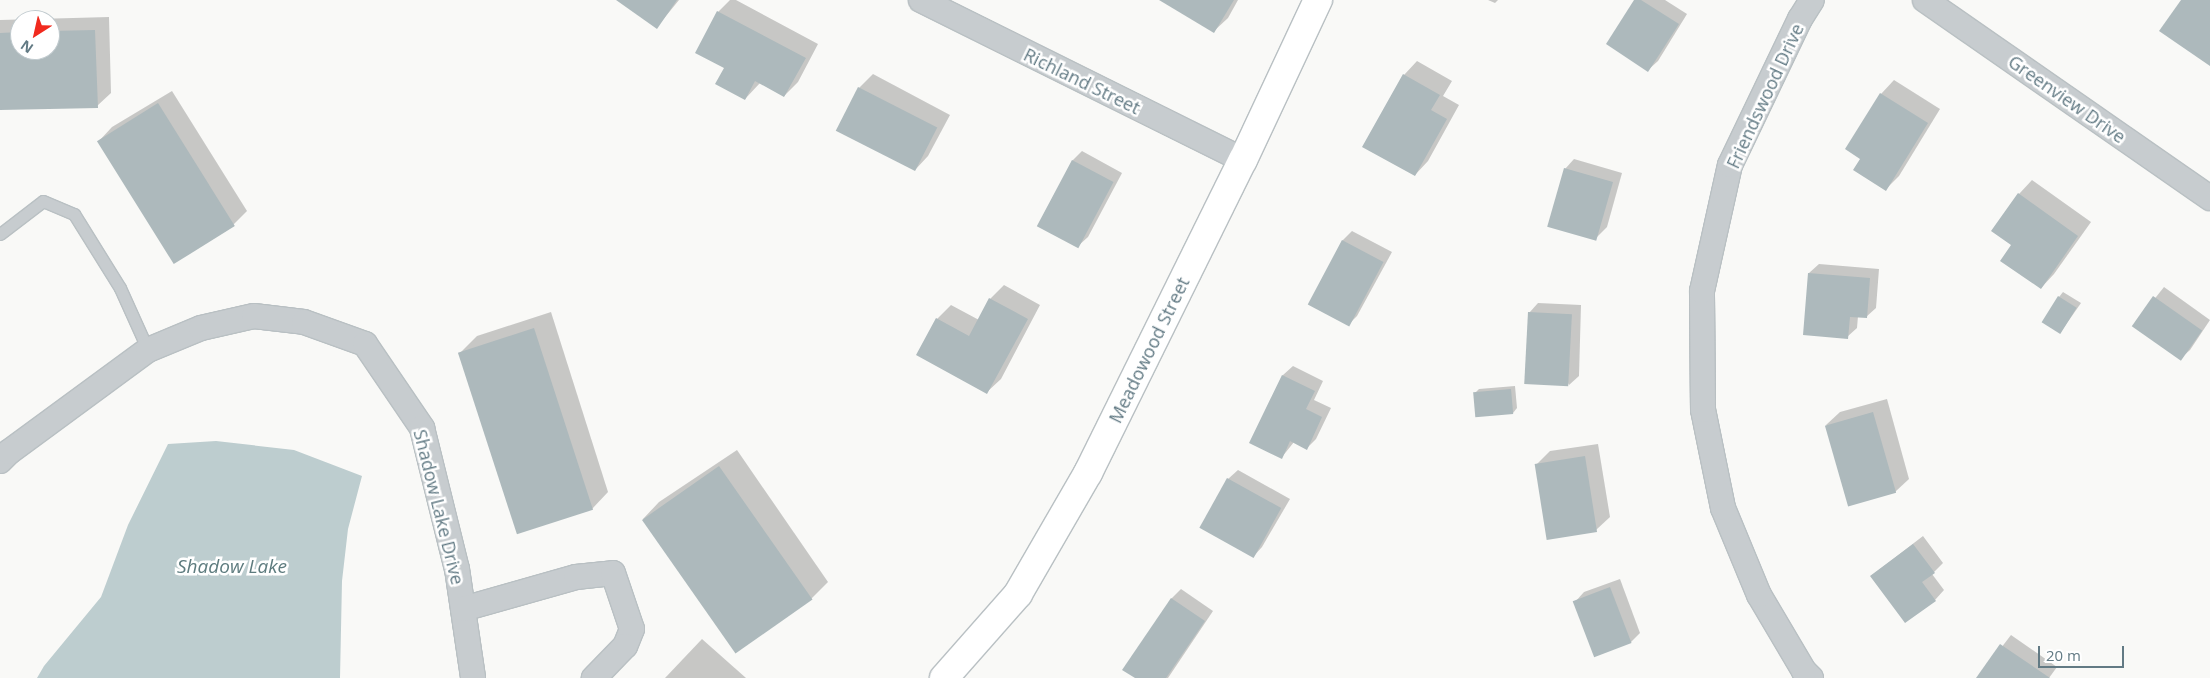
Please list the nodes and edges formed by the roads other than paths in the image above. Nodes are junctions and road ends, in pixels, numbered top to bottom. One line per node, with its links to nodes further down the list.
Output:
1 (921, 0): 5 (street, Richland Street)
2 (1318, 0): 5 (street, Meadowood Street)
3 (1812, 0): 14 (street, Friendswood Drive)
4 (1924, 0): 6 (street, Greenview Drive)
5 (1243, 160): 13 (street, Meadowood Street)
6 (2210, 198)
7 (0, 234): 8 (lane)
8 (148, 350): 9 (street, Shadow Lake Drive); 10 (street, Shadow Lake Drive)
9 (0, 461)
10 (463, 609): 11 (street, Shadow Lake Drive); 12 (street)
11 (473, 678)
12 (594, 678)
13 (944, 678)
14 (1811, 678)

